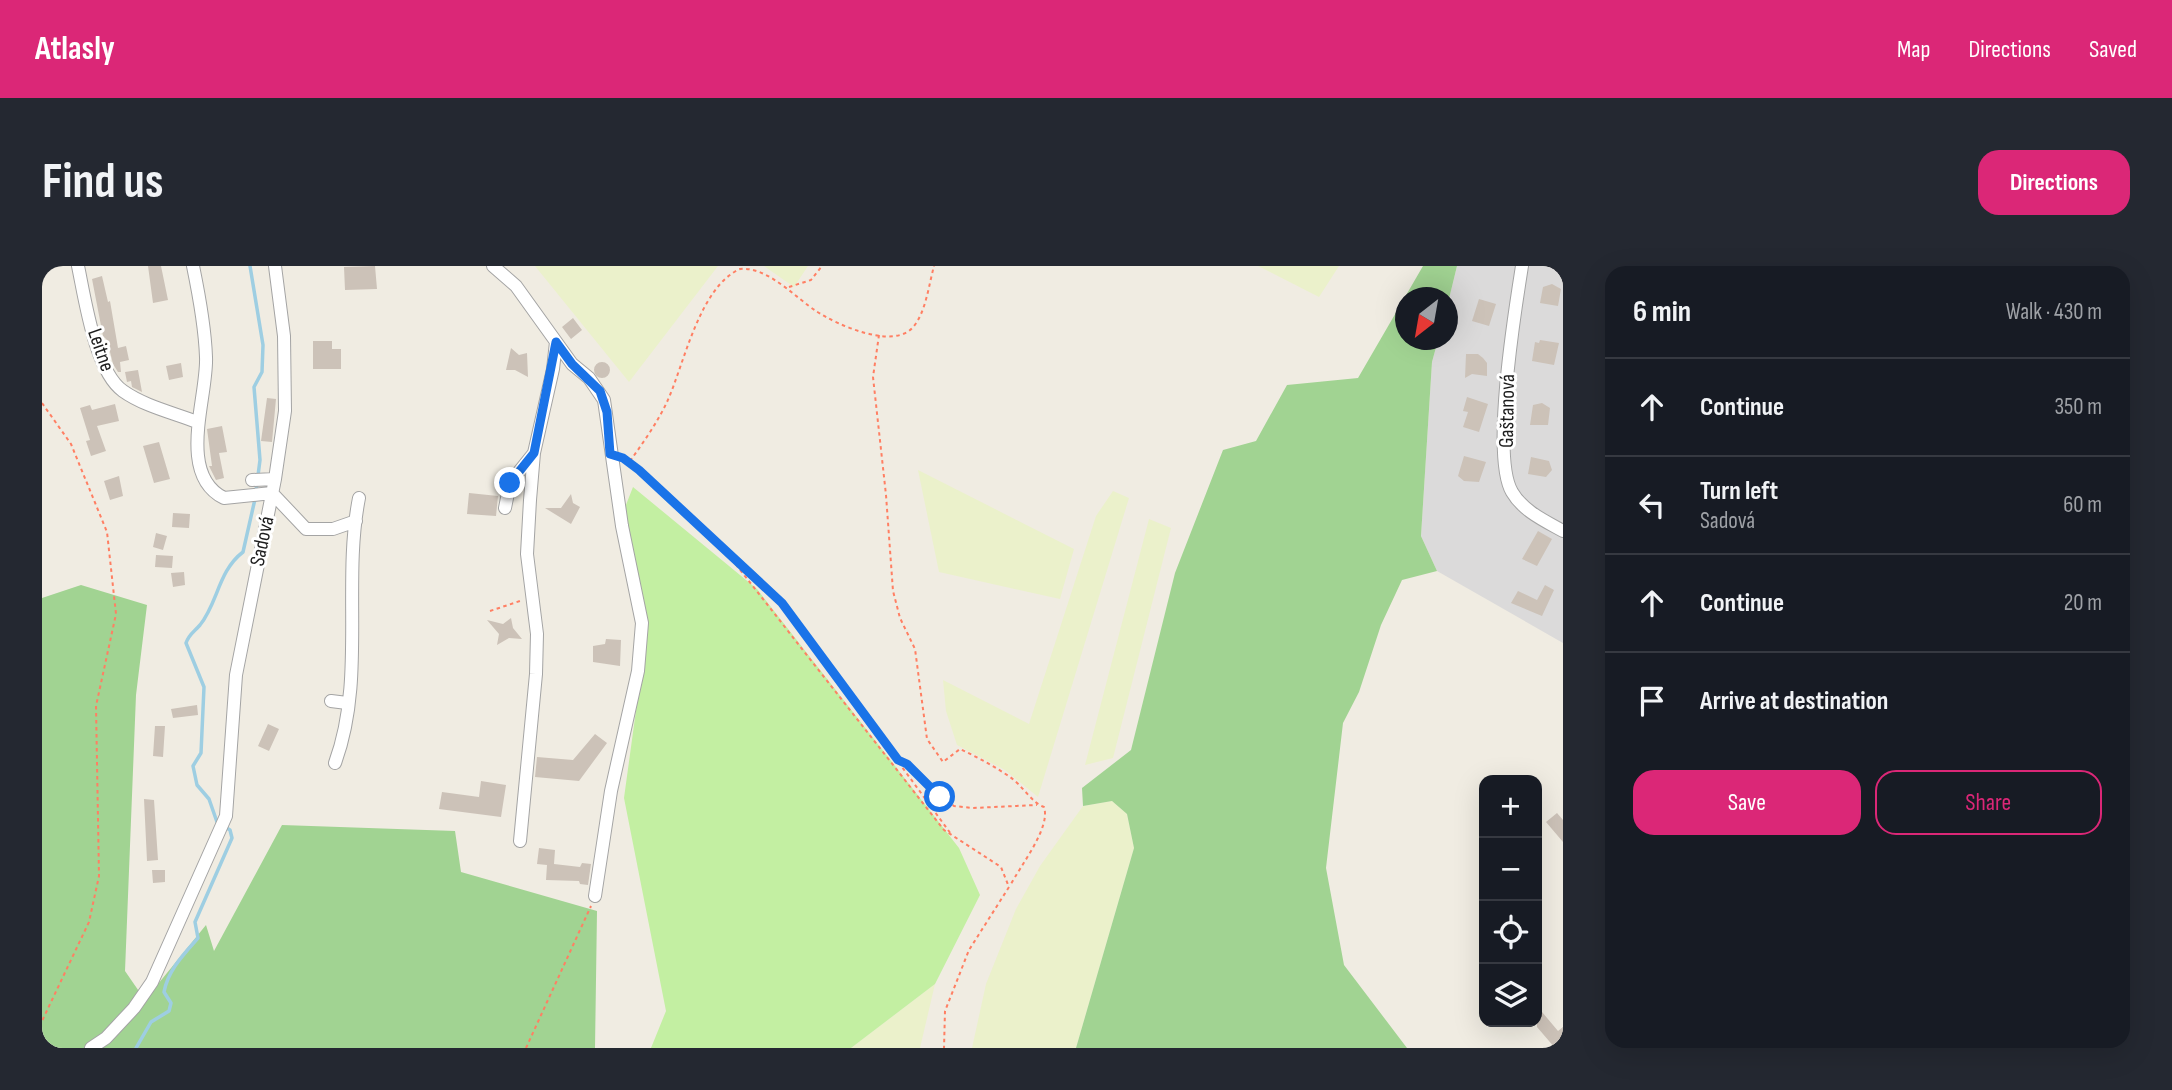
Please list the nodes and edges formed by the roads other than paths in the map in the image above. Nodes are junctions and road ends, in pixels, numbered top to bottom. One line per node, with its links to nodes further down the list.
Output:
1 (78, 266): 7 (street, Leitne)
2 (193, 266): 7 (street)
3 (275, 266): 9 (street, Sadová)
4 (493, 266): 6 (street)
5 (1522, 266): 15 (street, Gaštanová)
6 (556, 342): 8 (street); 20 (street)
7 (198, 422): 11 (street)
8 (534, 453): 13 (street); 19 (street)
9 (275, 479): 10 (street); 11 (street, Sadová)
10 (256, 480)
11 (261, 494): 14 (street); 21 (street, Sadová)
12 (359, 498): 14 (street)
13 (505, 508)
14 (356, 522): 17 (street)
15 (1563, 531)
16 (331, 701): 17 (street)
17 (347, 704): 18 (street)
18 (335, 763)
19 (520, 841)
20 (595, 896)
21 (91, 1048)

